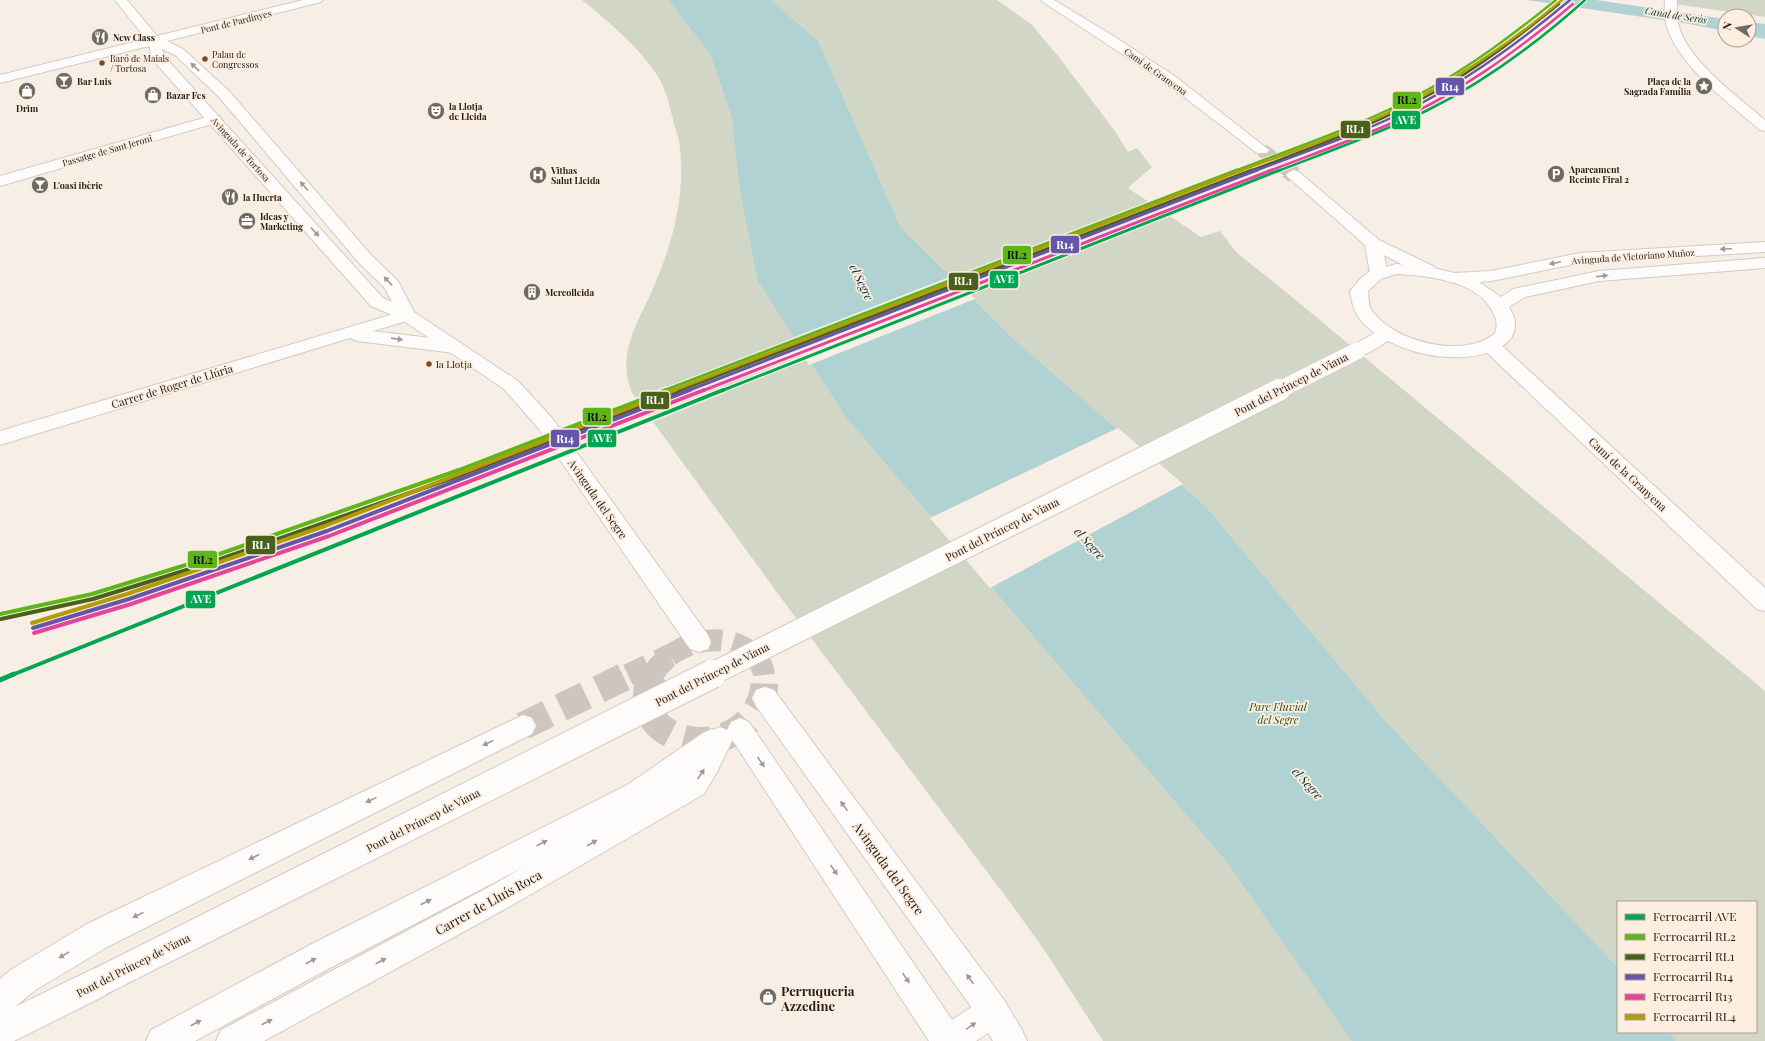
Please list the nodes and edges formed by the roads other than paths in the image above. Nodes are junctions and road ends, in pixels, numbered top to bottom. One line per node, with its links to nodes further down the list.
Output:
1 (121, 0): 5 (street, Avinguda de Tortosa)
2 (318, 0): 5 (street, Pont de Pardinyes)
3 (1046, 0): 9 (street, Camí de Granyena)
4 (1670, 10): 8 (street)
5 (154, 40): 6 (street, Pont de Pardinyes); 7 (street, Avinguda de Tortosa); 19 (street, Avinguda de Tortosa, one-way to 5)
6 (0, 79)
7 (214, 119): 11 (street, Passatge de Sant Jeroni); 19 (street, Avinguda de Tortosa, one-way to 19)
8 (1765, 127)
9 (1262, 150)
10 (1294, 175): 12 (street)
11 (0, 181)
12 (1373, 243): 15 (street); 16 (street)
13 (1765, 247): 17 (street, Avinguda de Victoriano Muñoz, one-way to 17)
14 (1765, 263): 18 (street, Avinguda de Victoriano Muñoz, one-way to 14)
15 (1427, 270): 16 (street); 17 (street)
16 (1379, 273): 20 (street)
17 (1454, 277): 18 (street)
18 (1498, 306): 22 (street)
19 (407, 315): 21 (street, Carrer de Roger de Llúria); 23 (street, Avinguda de Tortosa)
20 (1388, 333): 22 (street); 32 (street, Pont del Príncep de Viana, bridge)
21 (344, 334): 23 (street, Carrer de Roger de Llúria, one-way to 23); 24 (street, Carrer de Roger de Llúria)
22 (1491, 346): 25 (street, Camí de la Granyena)
23 (460, 350): 26 (street, Avinguda del Segre)
24 (0, 438)
25 (1765, 602)
26 (699, 642)
27 (764, 698): 31 (street, Avinguda del Segre, one-way to 27)
28 (523, 726): 30 (street, one-way to 30)
29 (724, 737): 33 (street, one-way to 29); 34 (street, Carrer de Lluís Roca, one-way to 29); 35 (street, one-way to 35)
30 (0, 999)
31 (993, 1011): 35 (street, one-way to 31); 36 (street, Avinguda del Segre)
32 (0, 1031)
33 (162, 1041)
34 (232, 1041)
35 (948, 1041)
36 (1011, 1041)

